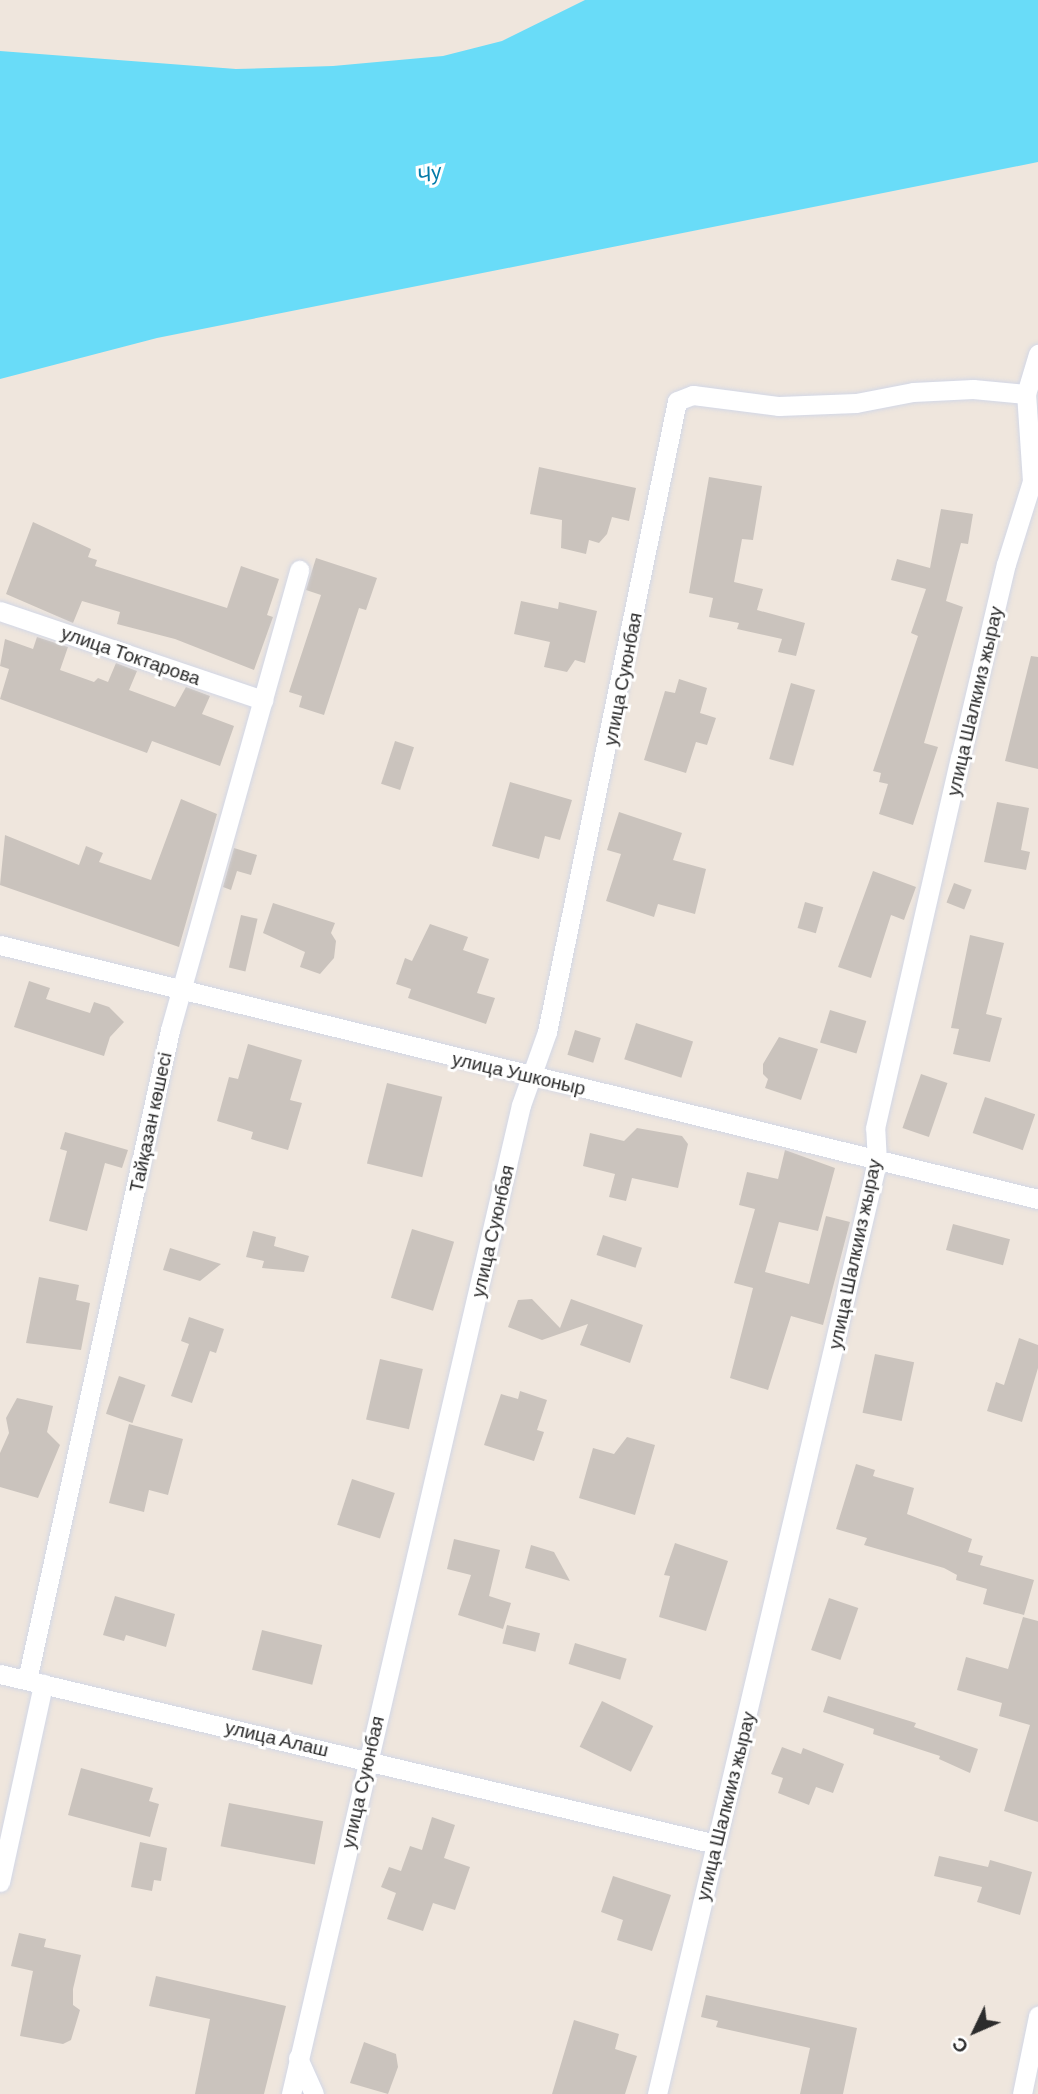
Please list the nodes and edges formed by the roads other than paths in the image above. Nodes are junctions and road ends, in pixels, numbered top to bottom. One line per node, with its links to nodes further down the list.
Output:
1 (1034, 363): 2 (street, улица Шалкииз жырау)
2 (1026, 394): 3 (street, улица Шалкииз жырау); 9 (street, улица Суюнбая)
3 (1035, 482): 10 (street, улица Шалкииз жырау)
4 (299, 570): 6 (street, Тайқазан көшесі)
5 (0, 611): 6 (street, улица Токтарова)
6 (262, 700): 8 (street, Тайқазан көшесі)
7 (0, 945): 8 (street, улица Ушконыр)
8 (181, 991): 9 (street, улица Ушконыр); 13 (street, Тайқазан көшесі)
9 (530, 1076): 10 (street, улица Ушконыр); 14 (street, улица Суюнбая)
10 (877, 1162): 11 (street, улица Ушконыр); 15 (street, улица Шалкииз жырау)
11 (1038, 1199)
12 (0, 1674): 13 (street, улица Алаш)
13 (35, 1682): 14 (street, улица Алаш); 16 (street, Тайқазан көшесі)
14 (367, 1759): 15 (street, улица Алаш); 18 (street, улица Суюнбая)
15 (716, 1844): 21 (street, улица Шалкииз жырау)
16 (0, 1882)
17 (1038, 2016): 22 (street)
18 (298, 2058): 19 (street, улица Суюнбая); 20 (street)
19 (291, 2094)
20 (314, 2094)
21 (656, 2094)
22 (1022, 2094)

